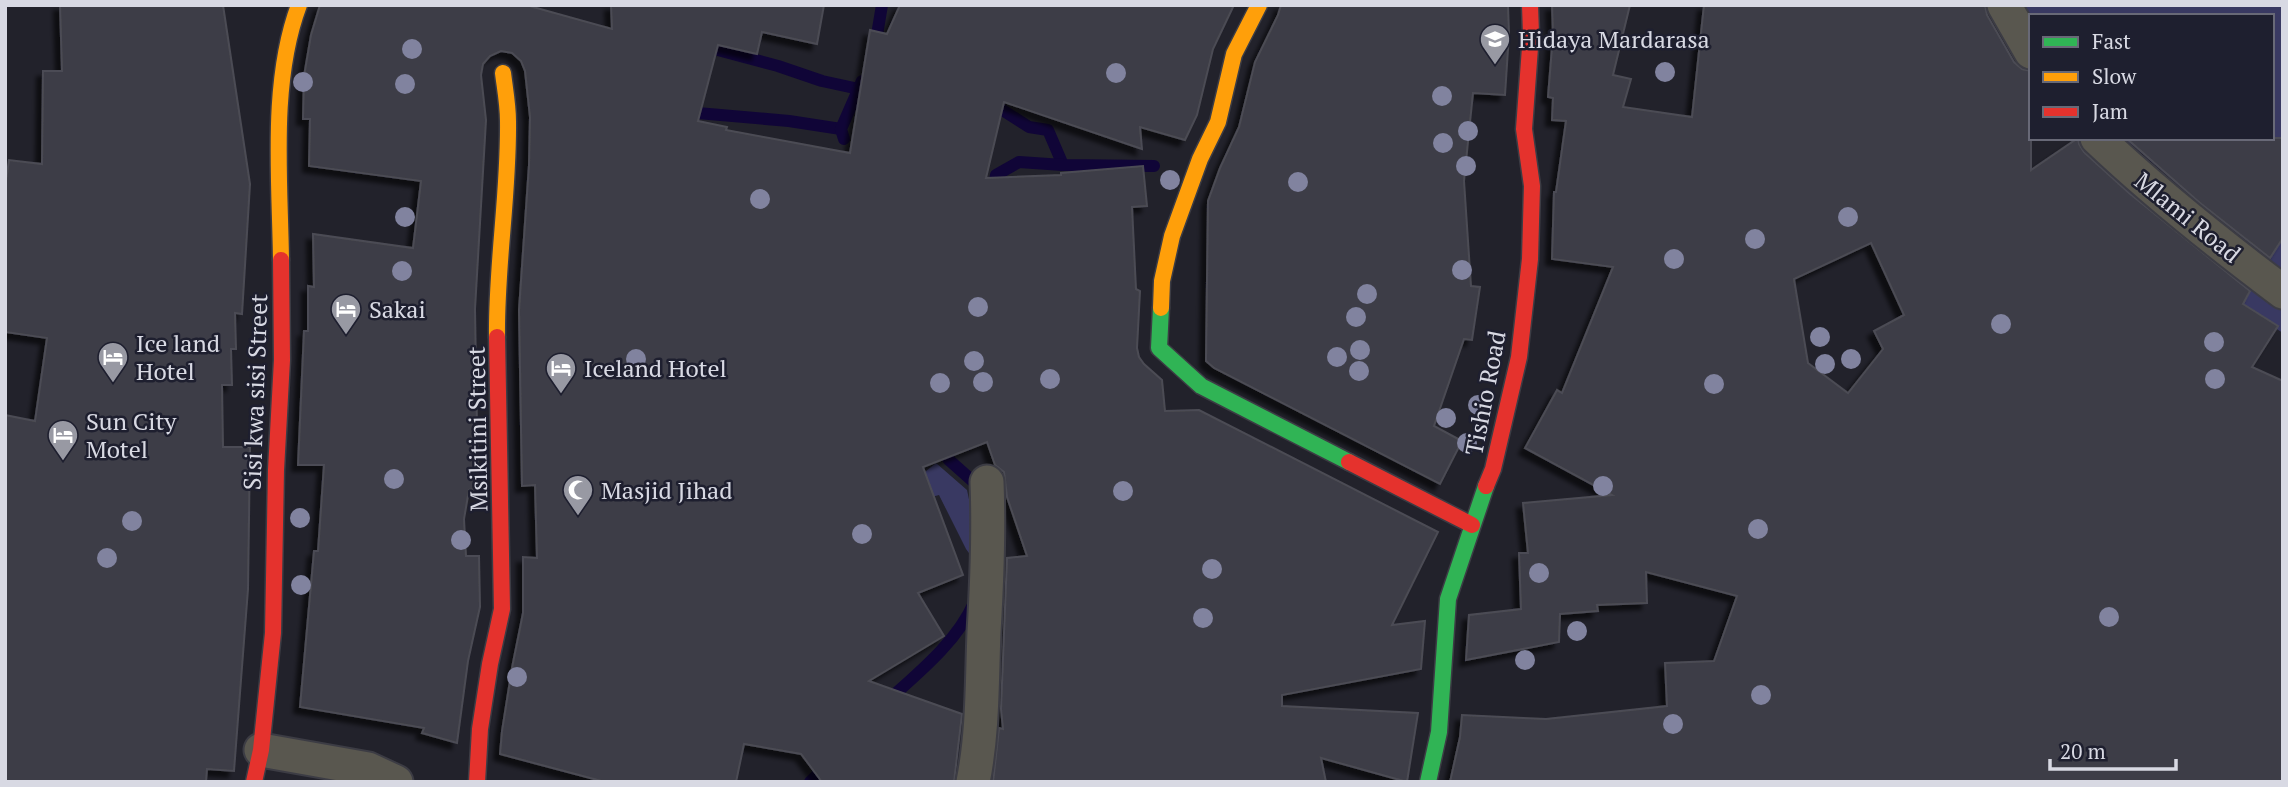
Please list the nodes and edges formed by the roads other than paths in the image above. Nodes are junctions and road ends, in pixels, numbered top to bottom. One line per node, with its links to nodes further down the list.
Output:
1 (299, 5): 11 (street, Sisi kwa sisi Street)
2 (1259, 5): 10 (street)
3 (1530, 5): 10 (street, Tishio Road)
4 (2004, 5): 5 (street)
5 (2029, 49)
6 (503, 73): 14 (street, Msikitini Street)
7 (2099, 140): 8 (street, Mlami Road)
8 (2283, 292)
9 (987, 482): 15 (street)
10 (1472, 525): 16 (street, Tishio Road)
11 (261, 750): 12 (street, Sisi kwa sisi Street); 13 (street)
12 (254, 782)
13 (396, 782)
14 (477, 782)
15 (973, 782)
16 (1429, 782)

